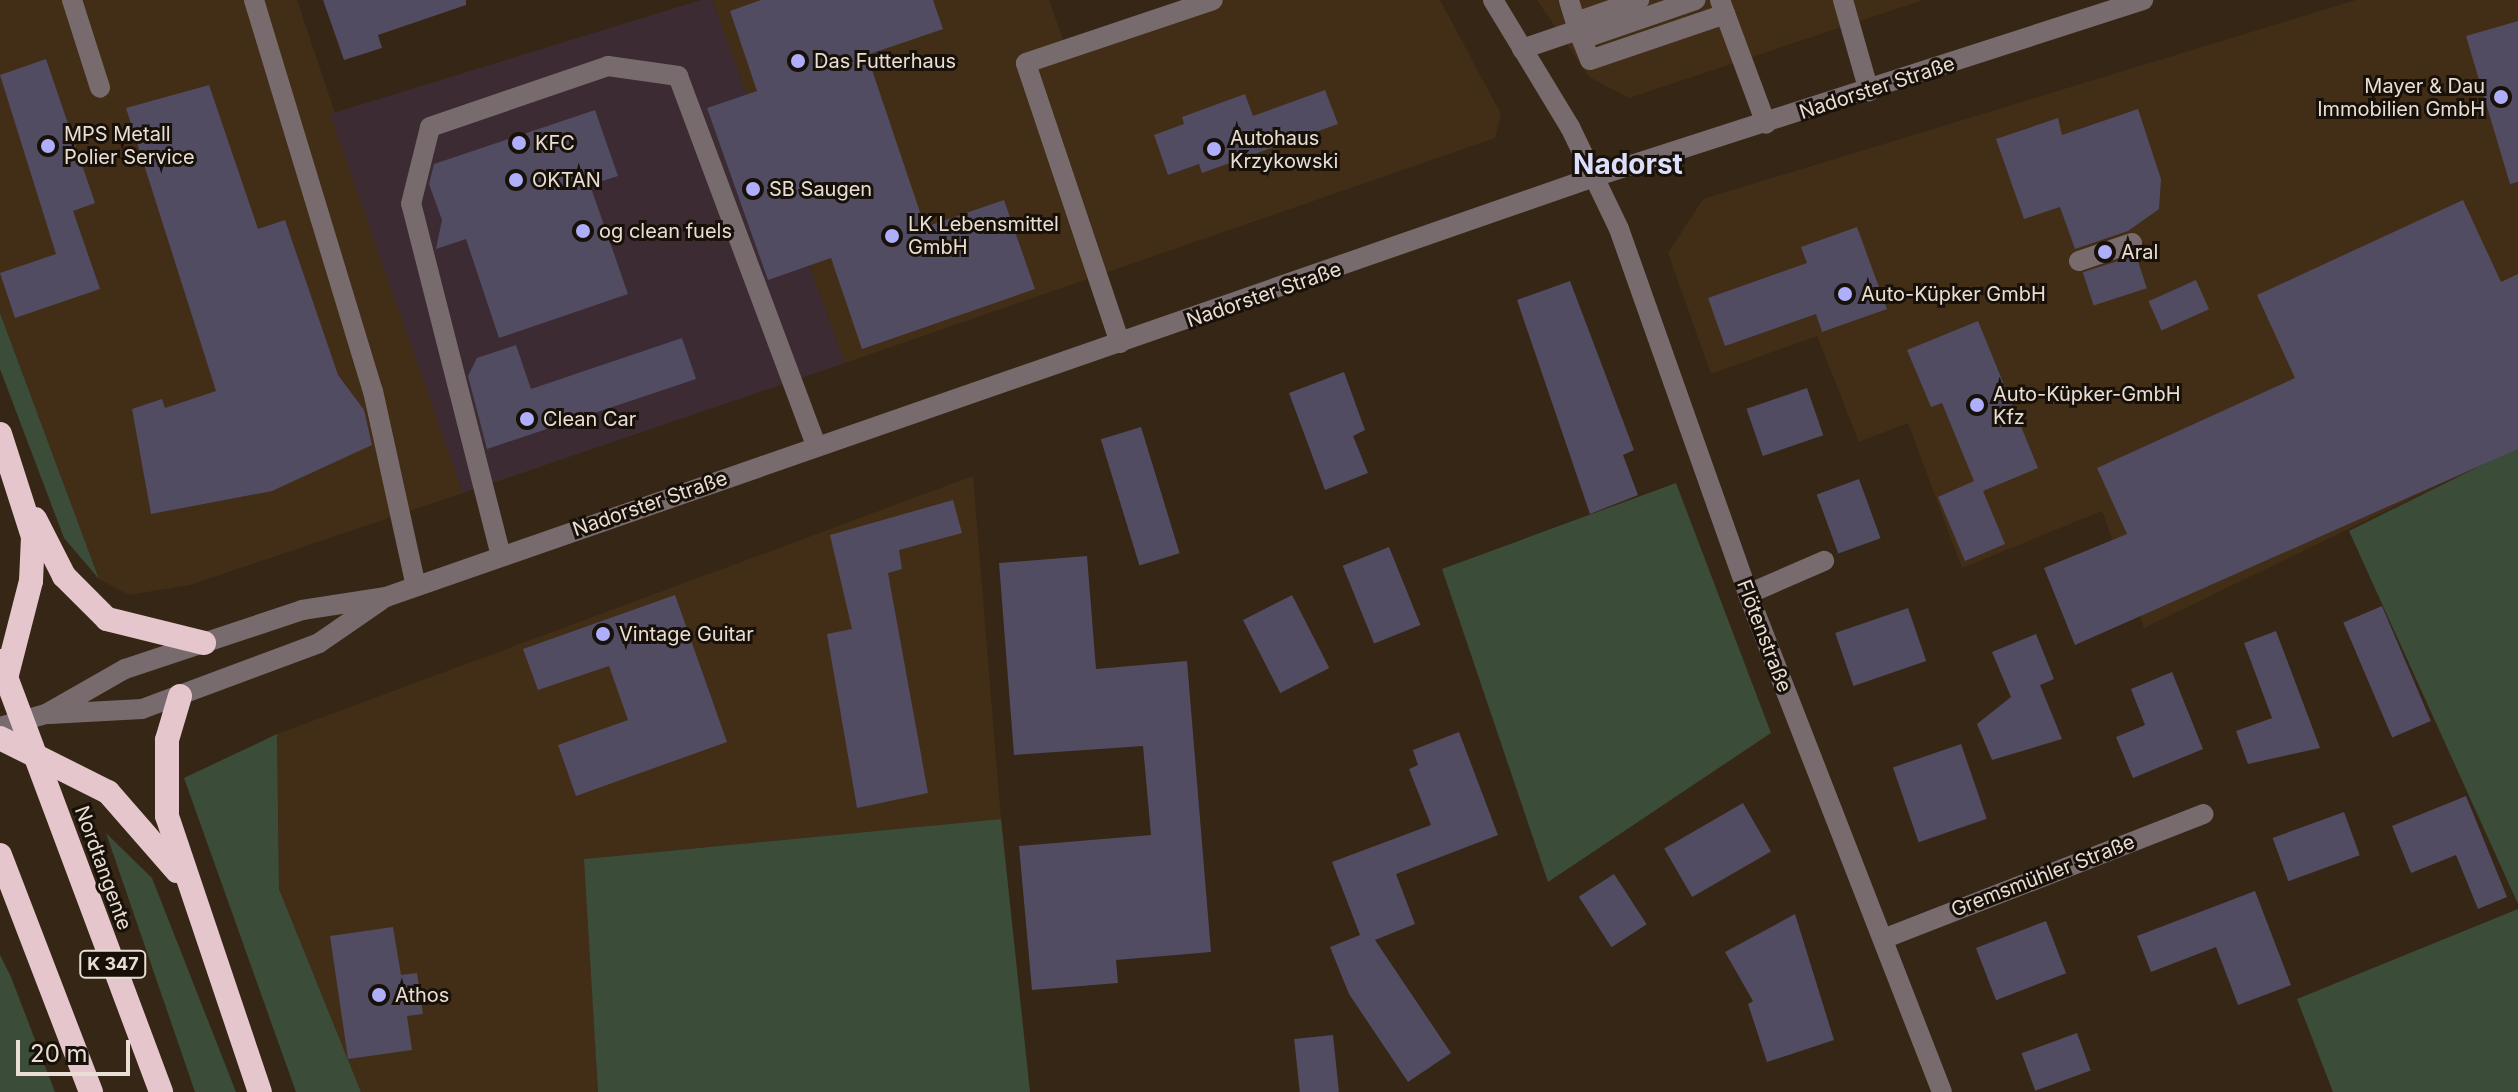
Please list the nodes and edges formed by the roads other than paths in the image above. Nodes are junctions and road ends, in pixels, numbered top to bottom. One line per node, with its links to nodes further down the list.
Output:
1 (72, 0): 13 (street)
2 (254, 0): 25 (street)
3 (1213, 0): 19 (street)
4 (1493, 0): 12 (street, Flötenstraße)
5 (1569, 0): 11 (street)
6 (1639, 0): 11 (street)
7 (1695, 0): 11 (street)
8 (1843, 0): 14 (street)
9 (2143, 0): 14 (street, Nadorster Straße)
10 (1722, 7): 11 (street); 15 (street)
11 (1579, 30): 12 (street)
12 (1522, 49): 16 (street, Flötenstraße)
13 (100, 88)
14 (1869, 91): 15 (street, Nadorster Straße)
15 (1766, 124): 16 (street, Nadorster Straße)
16 (1594, 177): 19 (street, Nadorster Straße); 26 (street, Flötenstraße)
17 (2132, 243): 18 (street)
18 (2079, 261)
19 (1120, 343): 21 (street, Nadorster Straße)
20 (0, 434): 22 (highway)
21 (816, 446): 23 (street, Nadorster Straße); 23 (street)
22 (21, 489): 28 (highway); 30 (highway)
23 (501, 556): 25 (street, Nadorster Straße)
24 (1824, 561): 26 (street)
25 (416, 586): 27 (street, Nadorster Straße)
26 (1748, 594): 38 (street, Flötenstraße)
27 (386, 597): 28 (street, Nadorster Straße); 31 (street, Nadorster Straße)
28 (204, 643): 32 (street, Nadorster Straße)
29 (0, 661): 40 (highway, Nordtangente / K 347)
30 (0, 696)
31 (180, 696): 32 (street, Nadorster Straße); 37 (highway)
32 (46, 714): 33 (street, Nadorster Straße)
33 (0, 727)
34 (0, 738): 37 (highway)
35 (2204, 814): 38 (street, Gremsmühler Straße)
36 (1, 858): 39 (highway, K 347)
37 (191, 894): 41 (highway)
38 (1883, 939): 42 (street, Flötenstraße)
39 (91, 1092)
40 (161, 1092)
41 (260, 1092)
42 (1942, 1092)

